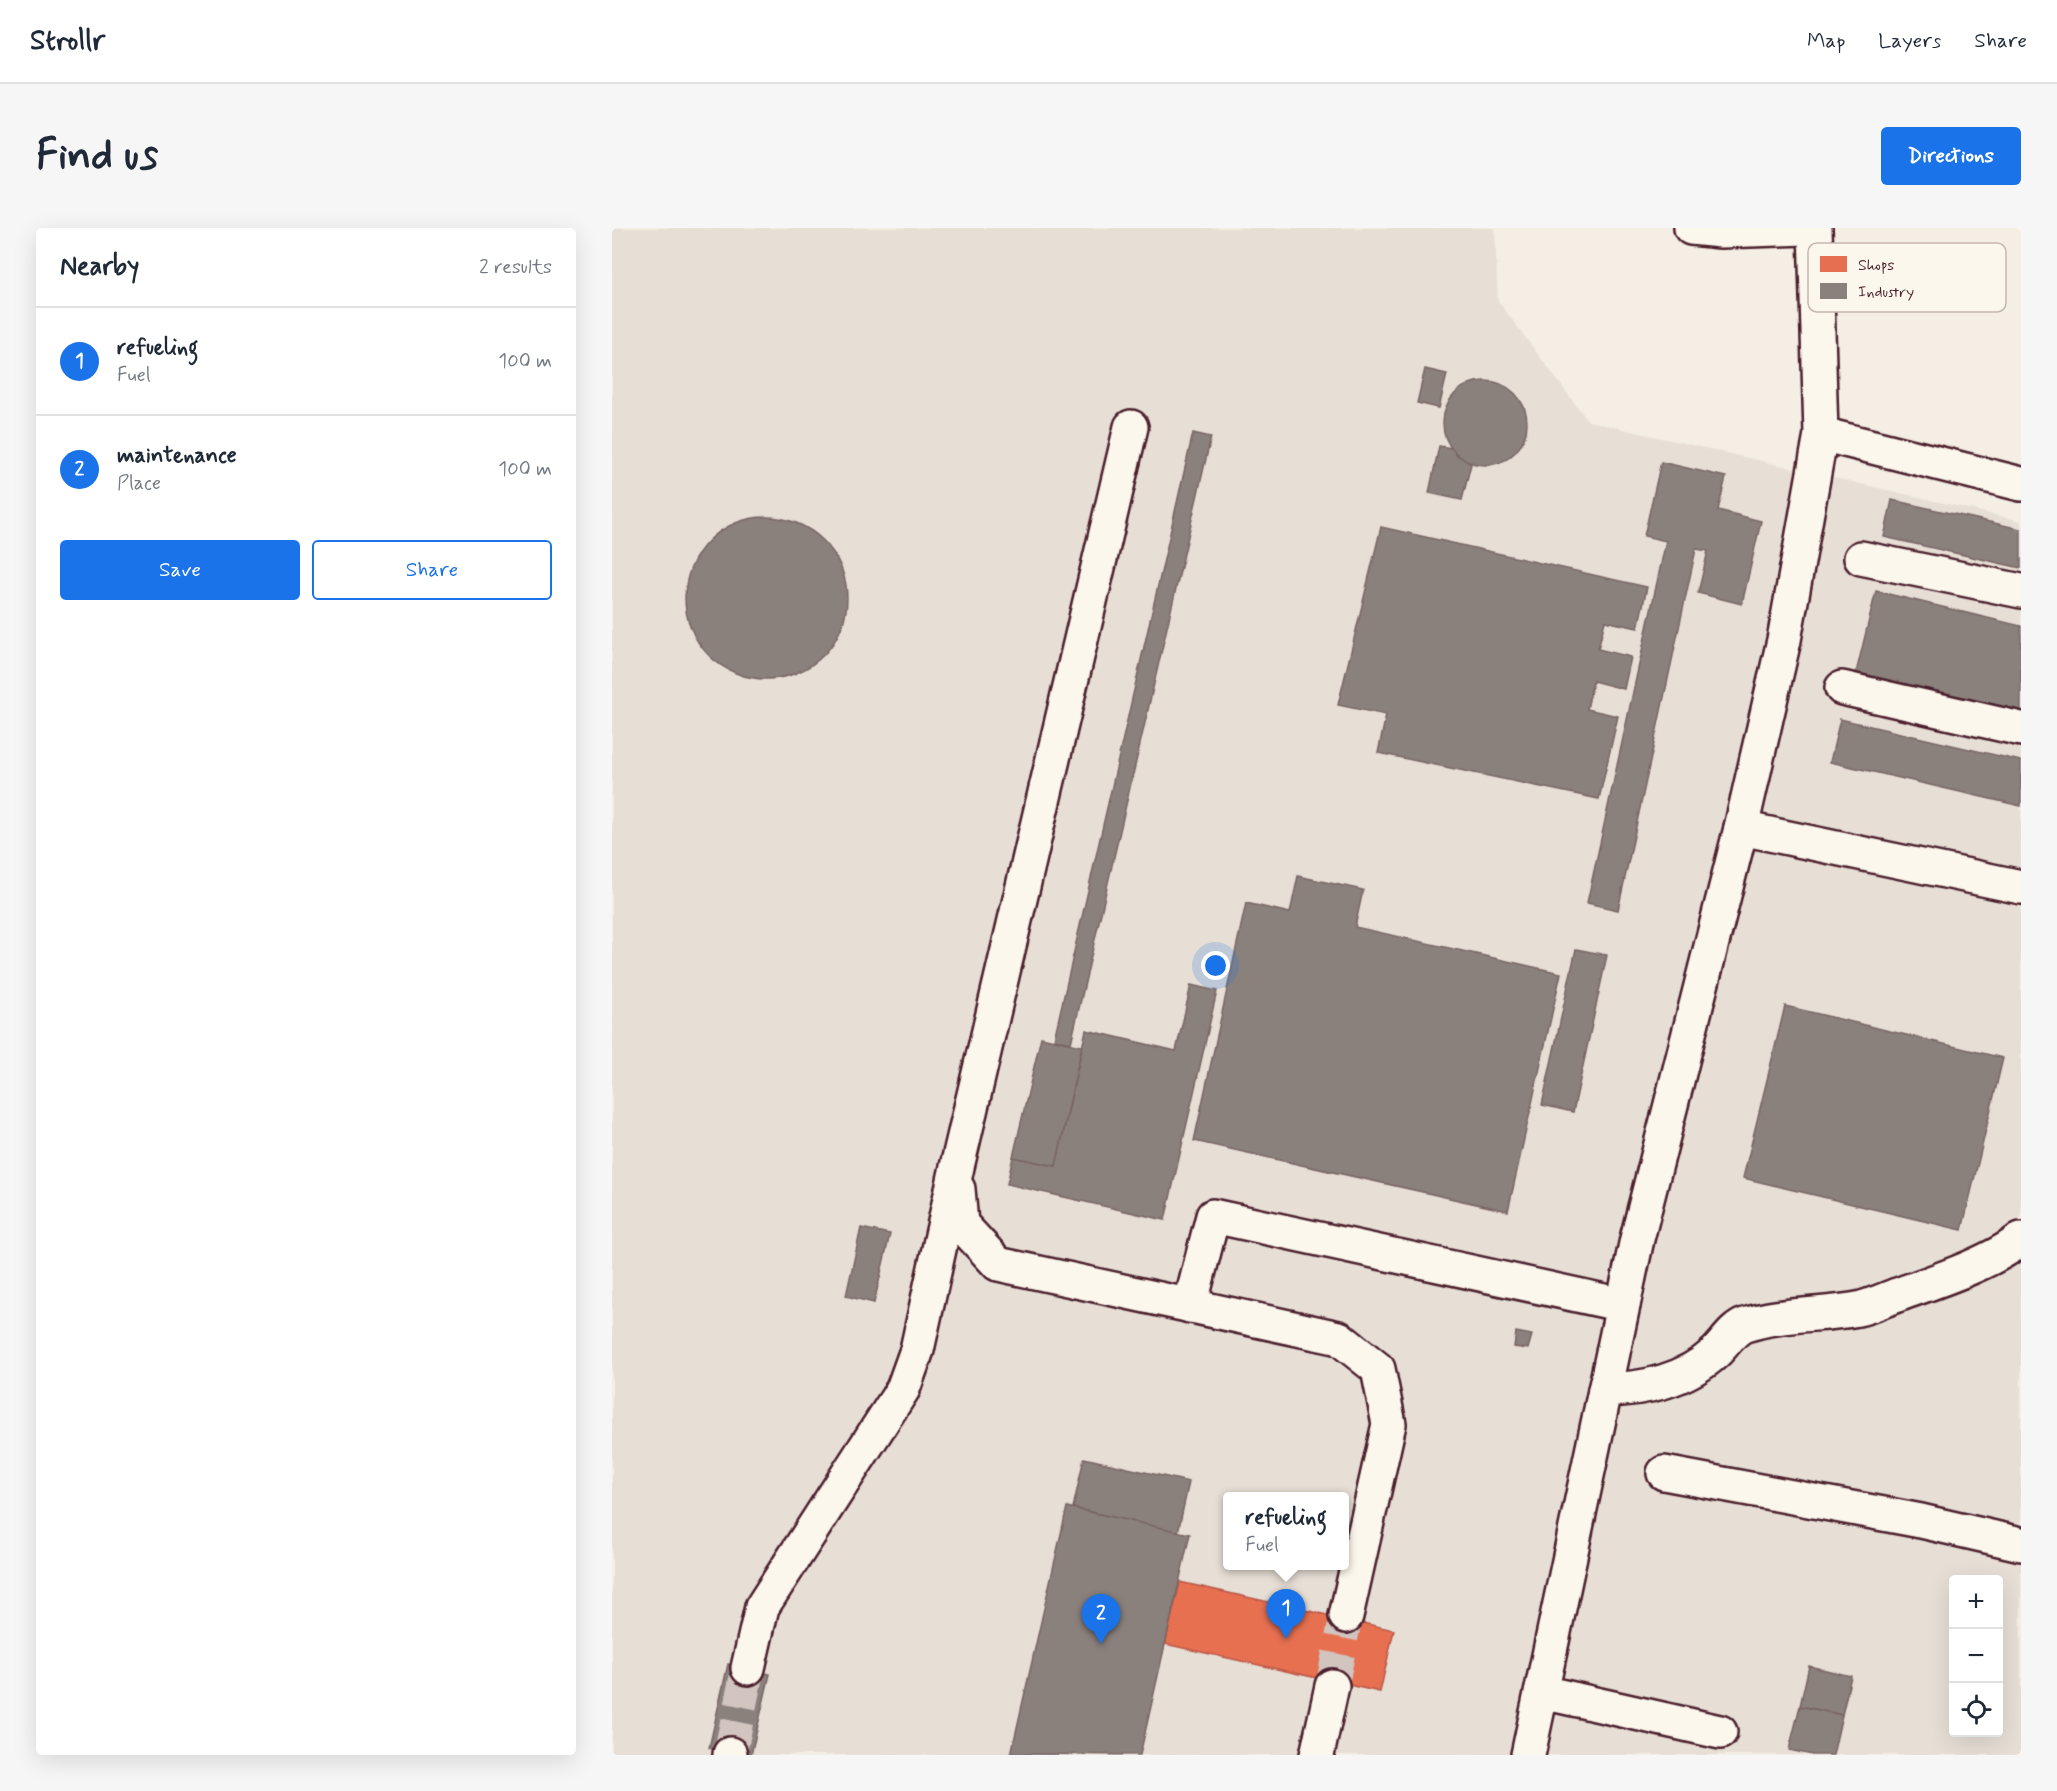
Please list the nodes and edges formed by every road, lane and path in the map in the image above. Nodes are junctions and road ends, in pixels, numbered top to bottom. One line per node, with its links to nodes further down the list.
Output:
1 (1691, 228): 2 (street)
2 (1806, 228)
3 (1815, 228): 4 (street)
4 (1815, 243)
5 (1817, 312): 7 (street)
6 (1131, 427): 15 (street)
7 (1821, 435): 8 (street); 13 (street)
8 (2021, 484)
9 (1861, 558): 10 (street)
10 (2021, 591)
11 (1842, 688): 12 (street)
12 (2021, 729)
13 (1741, 828): 14 (street); 17 (street)
14 (2021, 887)
15 (957, 1167): 18 (street); 23 (street)
16 (2021, 1239): 19 (street)
17 (1623, 1305): 18 (street); 19 (street)
18 (1190, 1306): 22 (street)
19 (1605, 1390): 25 (street)
20 (1664, 1473): 21 (street)
21 (2021, 1544)
22 (1346, 1616)
23 (748, 1668)
24 (1332, 1686): 27 (street)
25 (1542, 1692): 26 (street); 28 (street)
26 (1720, 1732)
27 (1317, 1755)
28 (1528, 1755)

